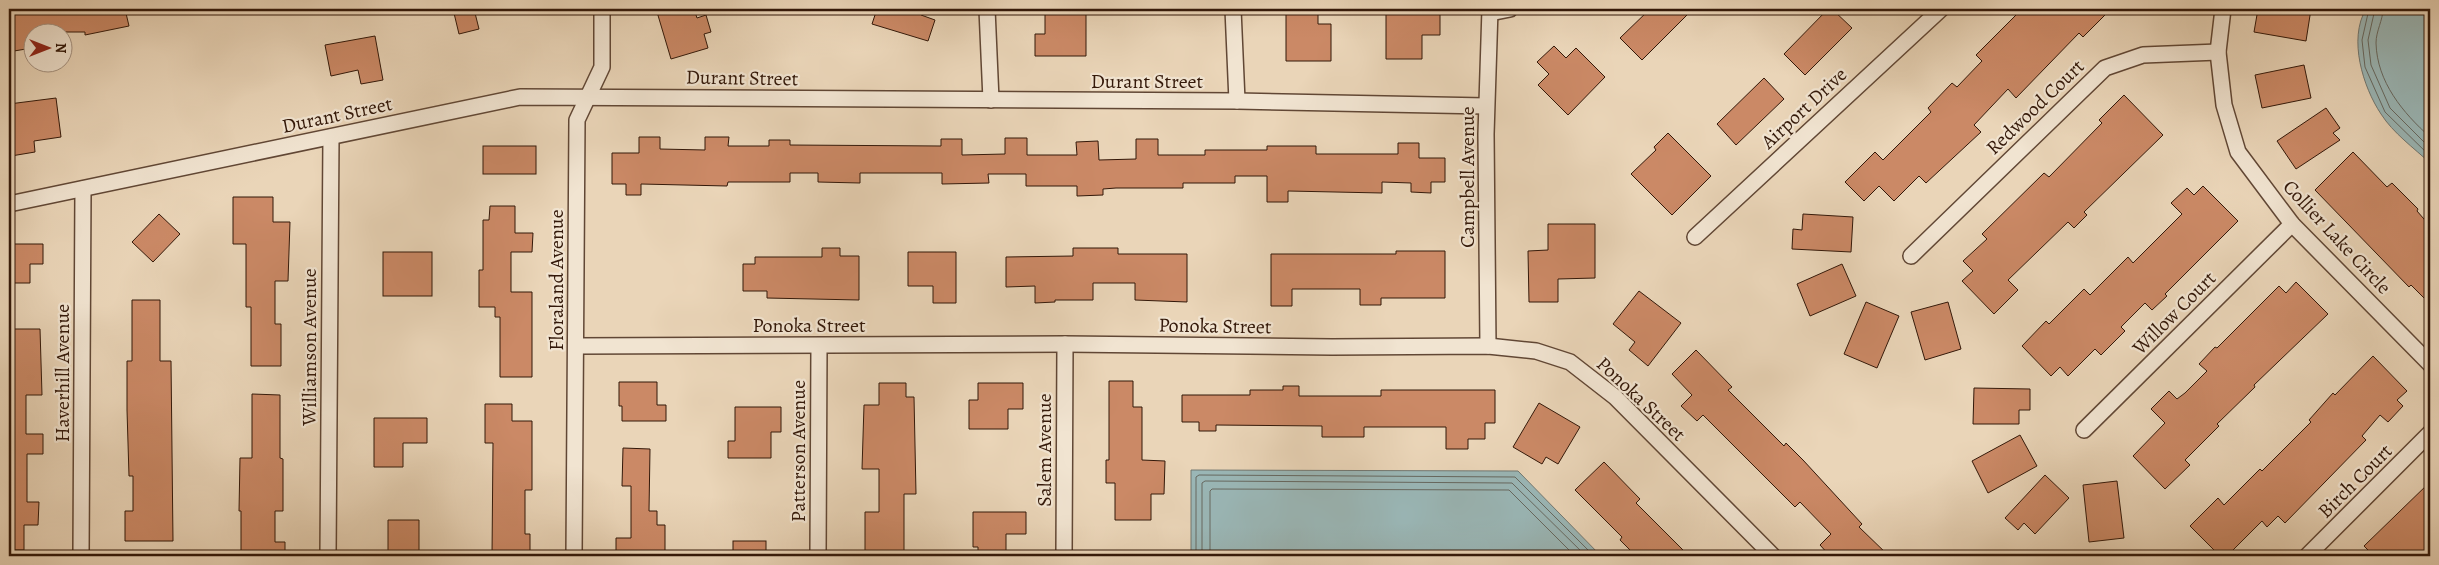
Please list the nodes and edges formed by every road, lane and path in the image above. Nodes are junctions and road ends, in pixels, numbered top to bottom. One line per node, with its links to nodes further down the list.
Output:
1 (602, 9): 9 (street, Floraland Avenue)
2 (987, 9): 10 (street)
3 (1233, 9): 11 (street)
4 (1510, 9): 7 (street)
5 (1941, 9): 17 (street, Airport Drive)
6 (2223, 9): 8 (street, Collier Lake Circle)
7 (1490, 11): 12 (street, Campbell Avenue)
8 (2218, 52): 16 (street, Collier Lake Circle); 18 (street, Redwood Court)
9 (588, 96): 10 (street, Durant Street); 13 (street, Durant Street); 20 (street, Floraland Avenue)
10 (991, 100): 11 (street, Durant Street)
11 (1237, 101): 12 (street, Durant Street)
12 (1486, 106): 22 (street, Campbell Avenue)
13 (331, 137): 14 (street, Durant Street); 27 (street, Williamson Avenue)
14 (83, 189): 15 (street, Durant Street); 26 (street, Haverhill Avenue)
15 (9, 204)
16 (2292, 224): 23 (street, Collier Lake Circle); 24 (street, Willow Court)
17 (1694, 237)
18 (1911, 256)
19 (1065, 344): 21 (street, Ponoka Street); 22 (street, Ponoka Street); 30 (street, Salem Avenue)
20 (576, 346): 21 (street, Ponoka Street); 28 (street, Floraland Avenue)
21 (819, 346): 29 (street, Patterson Avenue)
22 (1488, 346): 31 (street, Ponoka Street)
23 (2430, 364)
24 (2084, 430)
25 (2430, 433): 32 (street, Birch Court)
26 (81, 556)
27 (328, 556)
28 (574, 556)
29 (818, 556)
30 (1064, 556)
31 (1773, 556)
32 (2307, 556)

